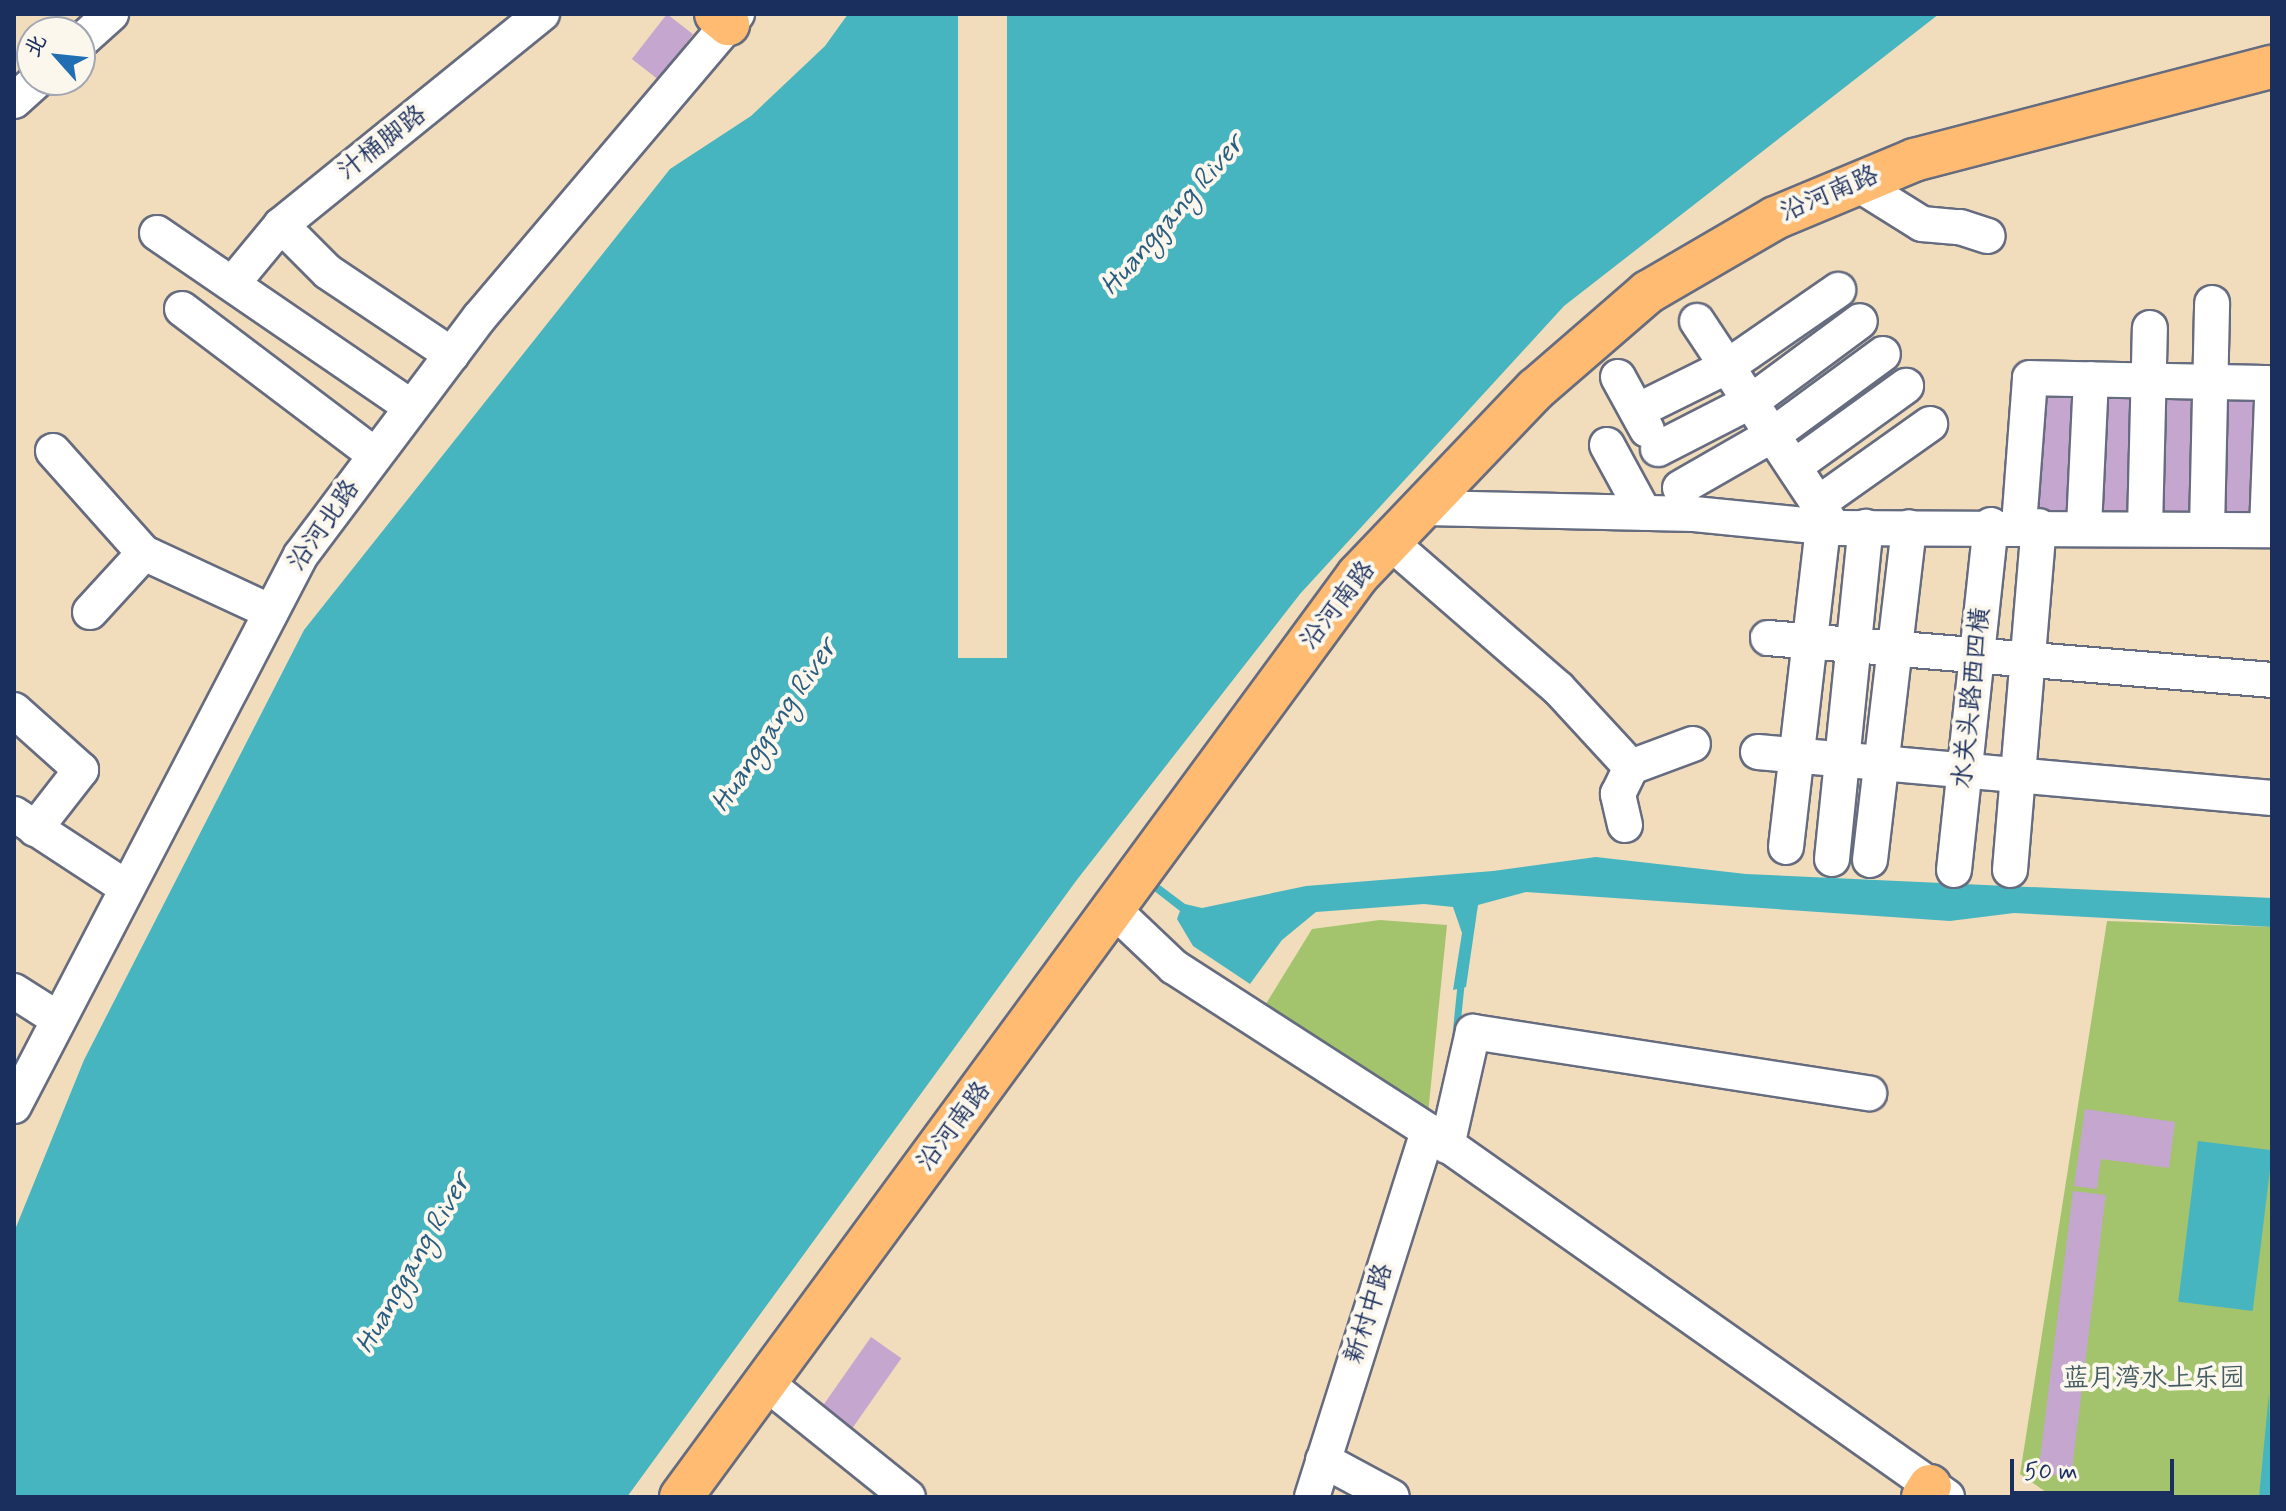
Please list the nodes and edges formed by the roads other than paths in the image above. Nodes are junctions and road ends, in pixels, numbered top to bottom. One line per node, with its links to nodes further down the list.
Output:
1 (111, 14): 4 (street)
2 (542, 14): 7 (street, 汁桶脚路)
3 (727, 17): 18 (street, 沿河北路)
4 (96, 28)
5 (2272, 67): 6 (main road, 沿河南路)
6 (1858, 184): 9 (street); 38 (main road, 沿河南路)
7 (281, 225): 10 (street, 汁桶脚路); 18 (street)
8 (157, 233): 10 (street)
9 (1988, 236)
10 (233, 283): 28 (street)
11 (1838, 290): 19 (street)
12 (2212, 303): 23 (street)
13 (182, 309): 35 (street)
14 (1697, 321): 19 (street)
15 (1860, 321): 27 (street)
16 (2150, 328): 22 (street)
17 (1883, 354): 31 (street)
18 (452, 355): 28 (street, 沿河北路)
19 (1728, 366): 27 (street); 29 (street)
20 (1618, 377): 29 (street)
21 (2091, 379): 22 (street); 41 (street); 43 (street)
22 (2151, 380): 23 (street); 44 (street)
23 (2210, 382): 24 (street); 45 (street)
24 (2272, 383)
25 (1906, 386): 36 (street)
26 (2272, 398): 46 (street)
27 (1752, 401): 31 (street); 33 (street)
28 (411, 407): 35 (street, 沿河北路)
29 (1637, 411): 33 (street)
30 (1930, 424): 40 (street)
31 (1774, 434): 36 (street); 37 (street)
32 (1607, 445): 39 (street)
33 (1658, 449): 37 (street)
34 (53, 451): 48 (street)
35 (375, 455): 50 (street, 沿河北路)
36 (1795, 466): 40 (street)
37 (1687, 501): 39 (street); 40 (street)
38 (1426, 508): 39 (street); 47 (main road, 沿河南路)
39 (1644, 513)
40 (1836, 521): 42 (street); 52 (street); 53 (street)
41 (2016, 525): 42 (street); 43 (street); 55 (street, 水关头路西四横); 56 (street)
42 (1909, 527): 54 (street)
43 (2084, 527): 44 (street)
44 (2145, 528): 45 (street)
45 (2207, 529): 46 (street)
46 (2269, 530)
47 (1391, 543): 64 (street); 76 (main road, 沿河南路)
48 (144, 553): 49 (street); 50 (street)
49 (90, 612)
50 (271, 612): 75 (street, 沿河北路)
51 (1768, 638): 52 (street)
52 (1810, 641): 53 (street); 61 (street)
53 (1855, 645): 54 (street); 62 (street)
54 (1895, 648): 55 (street); 63 (street)
55 (1978, 655): 56 (street); 65 (street, 水关头路西四横)
56 (2027, 659): 57 (street); 66 (street)
57 (2272, 680)
58 (14, 710): 68 (street)
59 (1693, 744): 64 (street)
60 (1758, 752): 61 (street)
61 (1796, 755): 62 (street); 70 (street)
62 (1845, 759): 63 (street); 71 (street)
63 (1881, 763): 65 (street); 72 (street)
64 (1631, 767): 69 (street)
65 (1965, 770): 66 (street); 73 (street, 水关头路西四横)
66 (2018, 775): 67 (street); 74 (street)
67 (2272, 798)
68 (25, 822): 75 (street)
69 (1625, 825)
70 (1786, 847)
71 (1832, 859)
72 (1870, 860)
73 (1954, 870)
74 (2010, 870)
75 (127, 888): 78 (street, 沿河北路)
76 (1115, 911): 81 (street); 82 (main road, 沿河南路)
77 (14, 991): 78 (street)
78 (58, 1019): 80 (street, 沿河北路)
79 (1869, 1093): 81 (street, 新村中路)
80 (14, 1106)
81 (1438, 1138): 83 (street, 新村中路); 84 (street)
82 (766, 1383): 85 (main road, 沿河南路); 86 (street)
83 (1323, 1460): 87 (street, 新村中路); 88 (street)
84 (1933, 1493)
85 (681, 1497)
86 (908, 1497)
87 (1312, 1497)
88 (1392, 1497)

